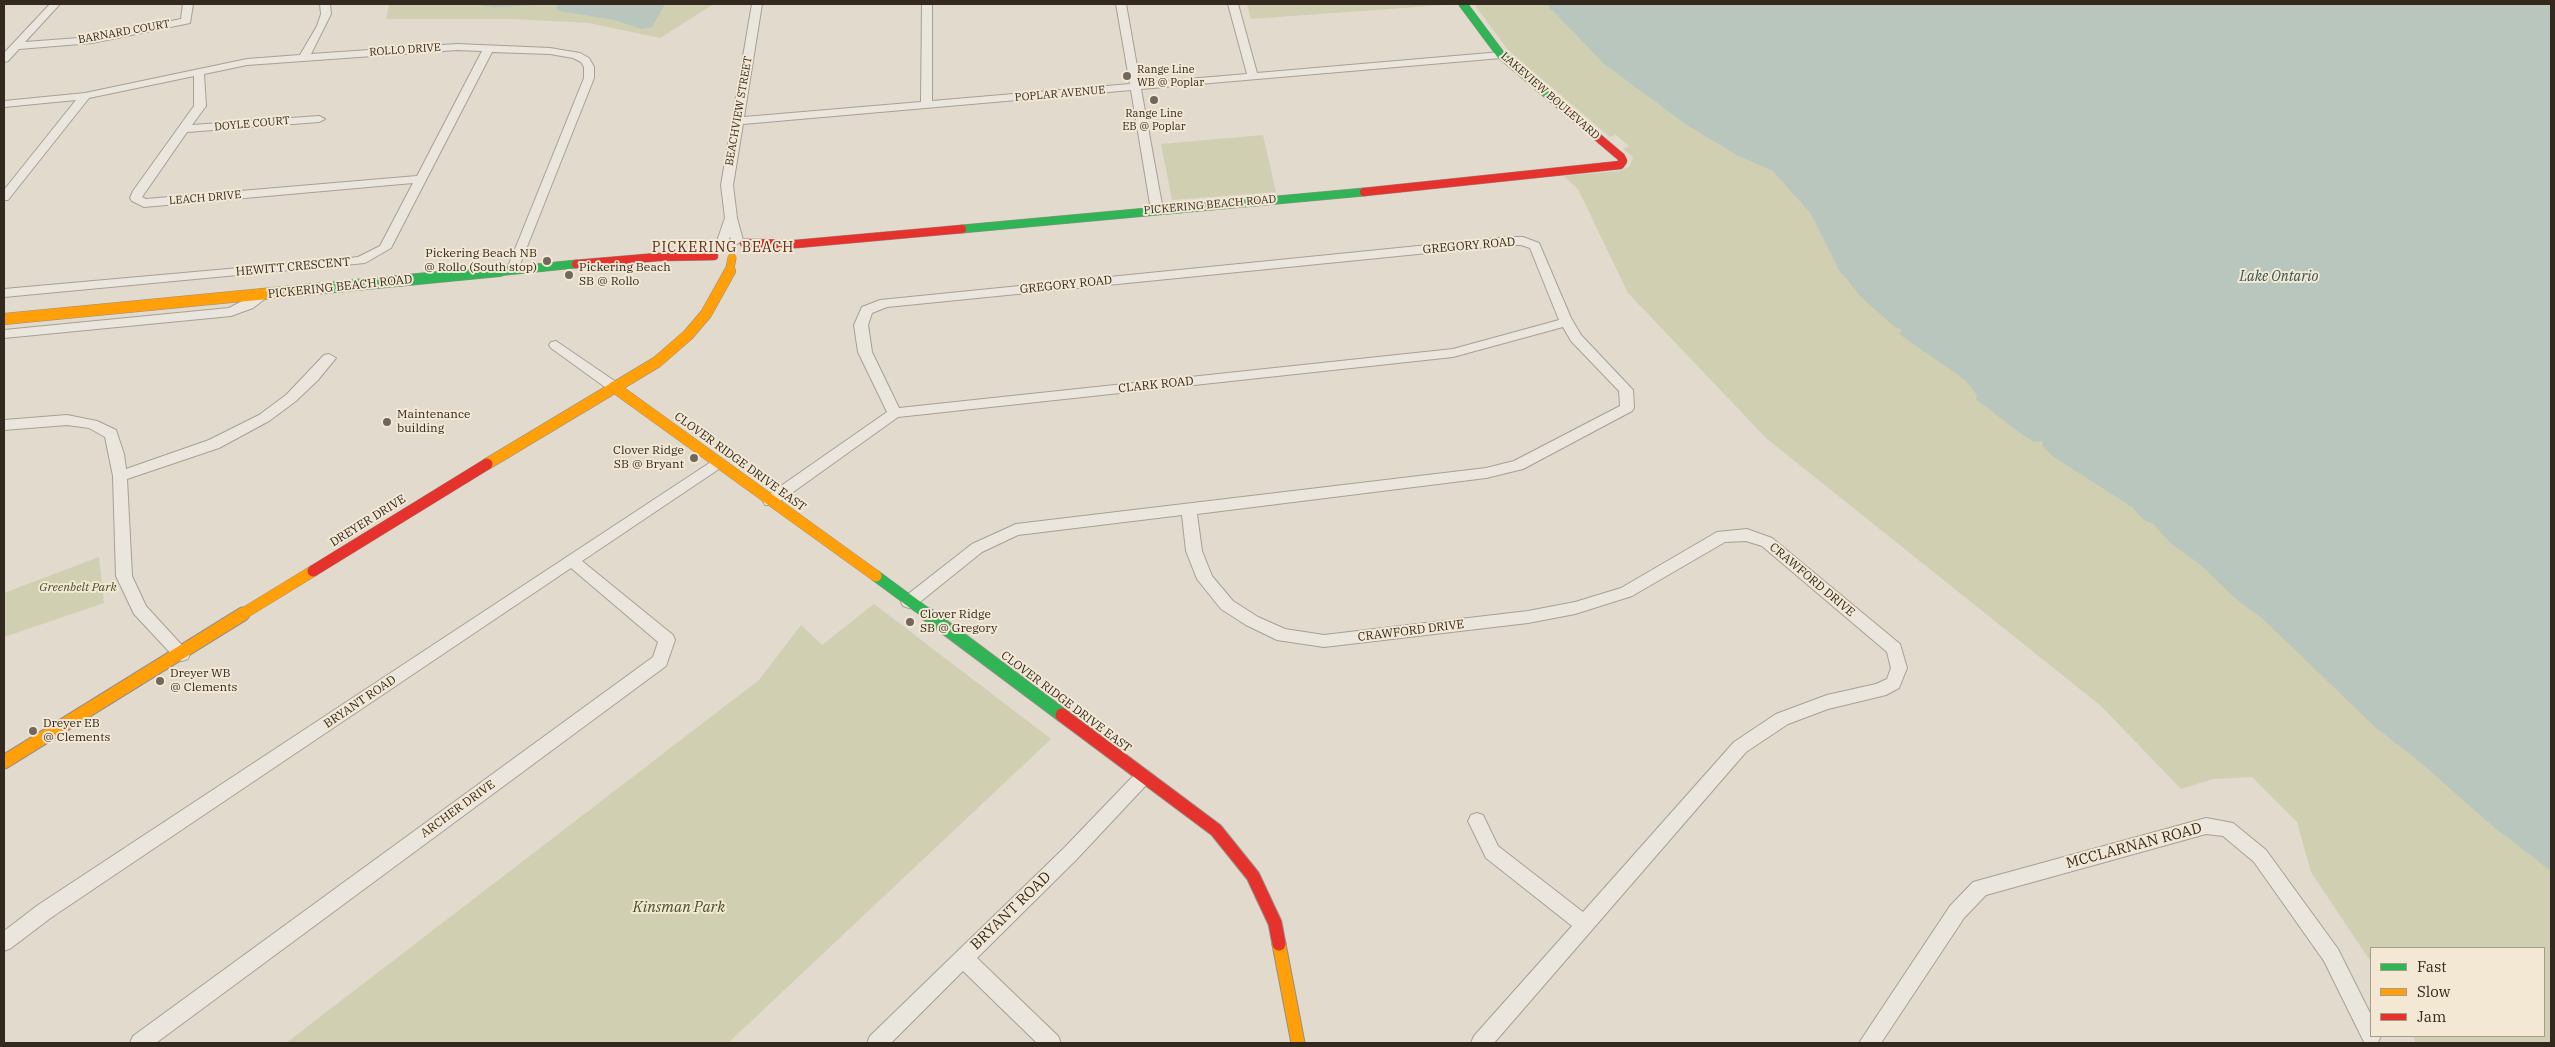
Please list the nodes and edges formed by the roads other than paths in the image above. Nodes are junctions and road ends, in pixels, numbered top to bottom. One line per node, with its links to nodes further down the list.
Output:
1 (55, 4): 9 (street)
2 (188, 4): 9 (street, BARNARD COURT)
3 (325, 4): 12 (street)
4 (757, 4): 21 (street, BEACHVIEW STREET)
5 (927, 4): 19 (street)
6 (1122, 4): 16 (street)
7 (1233, 4): 15 (street)
8 (1463, 4): 11 (street, LAKEVIEW BOULEVARD)
9 (15, 46): 13 (street)
10 (489, 48): 12 (street, ROLLO DRIVE); 24 (street, HEWITT CRESCENT); 28 (street, ROLLO DRIVE)
11 (1501, 55): 15 (street, POPLAR AVENUE); 23 (street, LAKEVIEW BOULEVARD)
12 (304, 58): 14 (street, ROLLO DRIVE)
13 (4, 59)
14 (199, 72): 17 (street, ROLLO DRIVE); 22 (street, LEACH DRIVE)
15 (1253, 77): 16 (street, POPLAR AVENUE)
16 (1136, 87): 19 (street, POPLAR AVENUE); 26 (street)
17 (85, 96): 18 (street, ROLLO DRIVE); 25 (street)
18 (4, 104)
19 (926, 105): 21 (street, POPLAR AVENUE)
20 (319, 118): 22 (street, DOYLE COURT)
21 (739, 121): 27 (street, BEACHVIEW STREET)
22 (184, 129): 24 (street, LEACH DRIVE)
23 (1623, 161): 26 (street, PICKERING BEACH ROAD)
24 (420, 179): 29 (street, HEWITT CRESCENT)
25 (4, 197)
26 (1157, 210): 27 (street, PICKERING BEACH ROAD)
27 (729, 250): 28 (street, PICKERING BEACH ROAD); 36 (street, DREYER DRIVE)
28 (513, 269): 30 (street, PICKERING BEACH ROAD)
29 (4, 293)
30 (261, 295): 31 (street, PICKERING BEACH ROAD); 33 (street, PICKERING BEACH ROAD)
31 (4, 319)
32 (1566, 322): 37 (street, CLARK ROAD); 37 (street, GREGORY ROAD); 42 (street, GREGORY ROAD)
33 (4, 334)
34 (556, 345): 36 (street)
35 (328, 358): 40 (street)
36 (614, 387): 39 (street, CLOVER RIDGE DRIVE EAST); 45 (street, DREYER DRIVE)
37 (895, 413): 41 (street, CLARK ROAD)
38 (4, 425): 40 (street)
39 (717, 463): 41 (street, CLOVER RIDGE DRIVE EAST); 43 (street, BRYANT ROAD)
40 (120, 476): 45 (street)
41 (770, 501): 44 (street, CLOVER RIDGE DRIVE EAST)
42 (1189, 509): 44 (street, GREGORY ROAD); 49 (street, CRAWFORD DRIVE)
43 (572, 561): 50 (street, BRYANT ROAD); 53 (street, ARCHER DRIVE)
44 (909, 602): 47 (street, CLOVER RIDGE DRIVE EAST)
45 (182, 654): 46 (street, DREYER DRIVE)
46 (4, 762)
47 (1143, 776): 51 (street, BRYANT ROAD); 56 (street, CLOVER RIDGE DRIVE EAST)
48 (1477, 821): 49 (street)
49 (1584, 924): 57 (street, CRAWFORD DRIVE)
50 (4, 942)
51 (963, 958): 54 (street, BRYANT ROAD); 55 (street)
52 (2370, 1033): 58 (street, MCCLARNAN ROAD)
53 (140, 1043)
54 (877, 1043)
55 (1051, 1043)
56 (1298, 1043)
57 (1481, 1043)
58 (1869, 1043)

